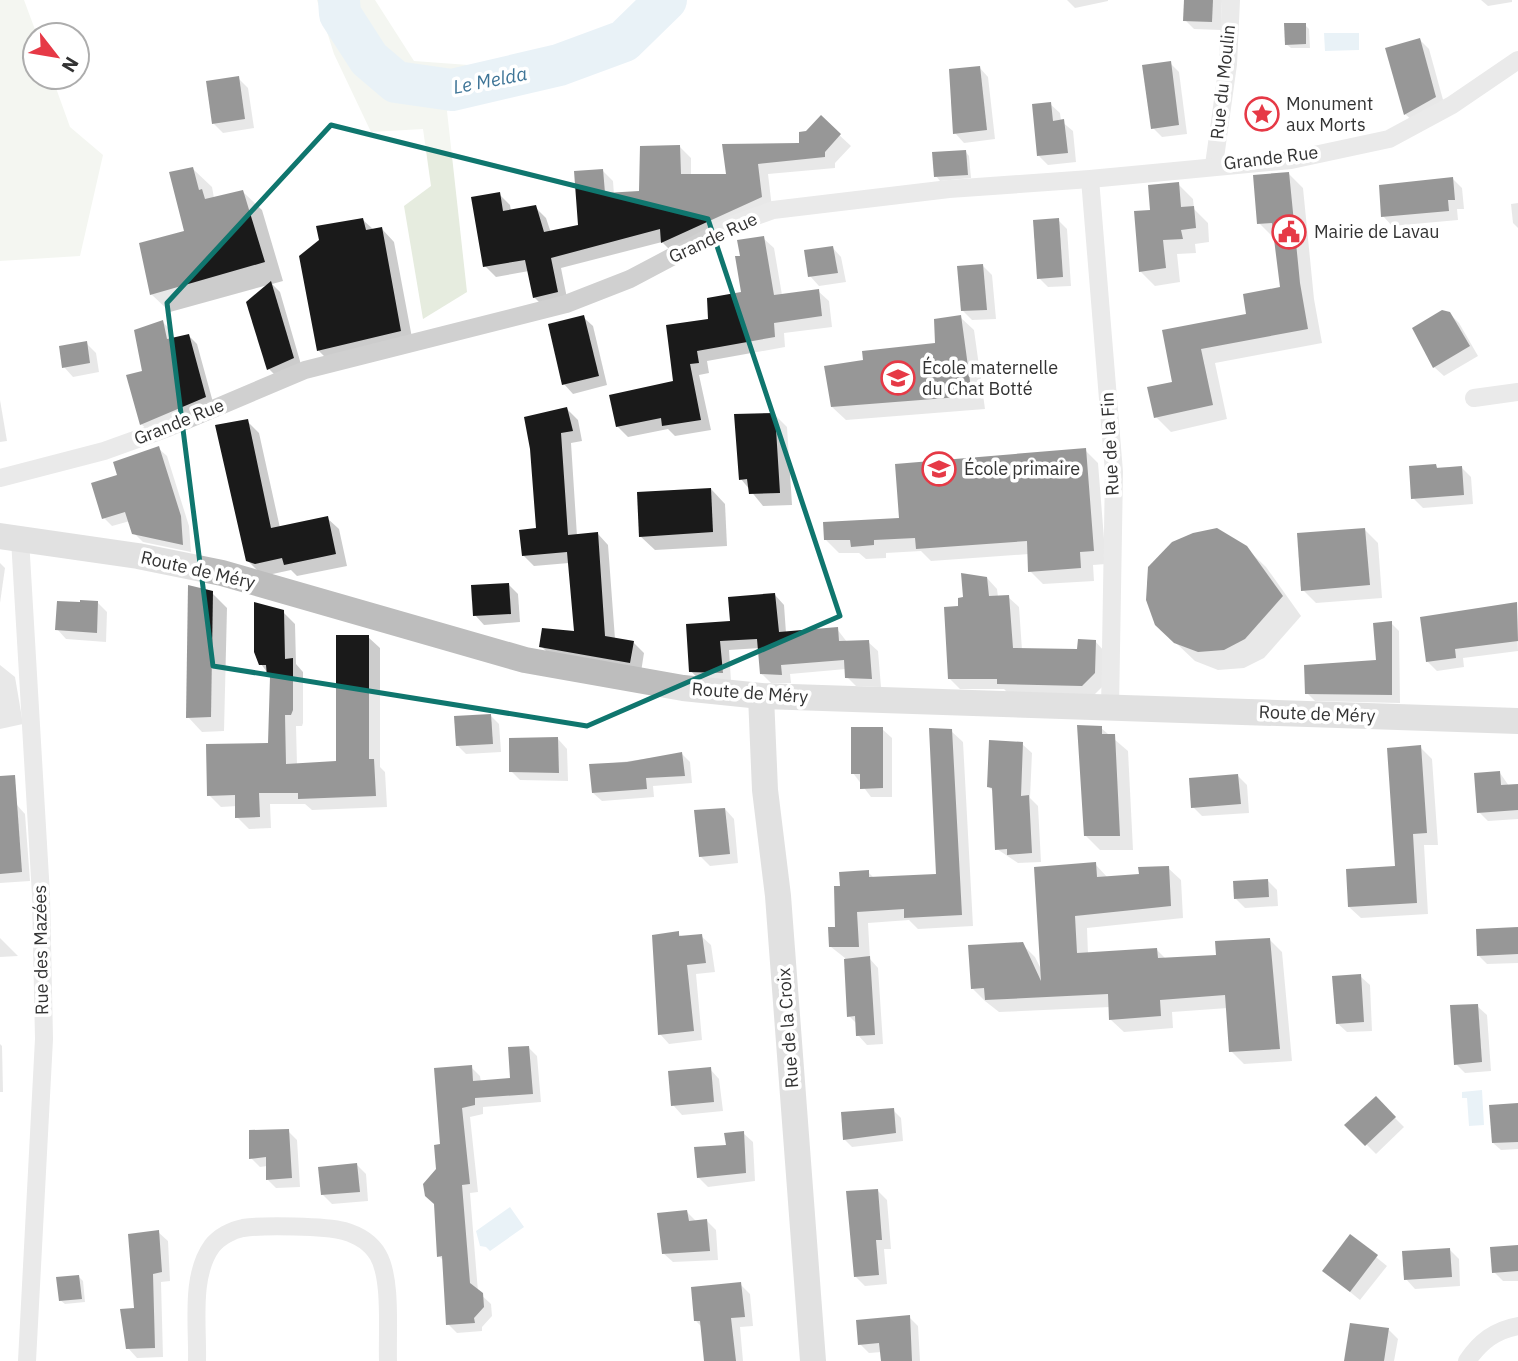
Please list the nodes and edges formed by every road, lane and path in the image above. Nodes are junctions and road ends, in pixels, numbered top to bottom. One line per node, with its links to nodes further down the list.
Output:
1 (1231, 0): 3 (street, Rue du Moulin)
2 (1518, 60): 3 (street, Grande Rue)
3 (1214, 165): 4 (street, Grande Rue)
4 (1090, 179): 7 (street, Grande Rue); 10 (street, Rue de la Fin)
5 (1518, 392): 6 (street)
6 (1474, 398)
7 (0, 478)
8 (10, 537): 9 (main road, Route de Méry); 13 (street, Rue des Mazées)
9 (761, 695): 10 (main road, Route de Méry); 16 (main road, Rue de la Croix)
10 (1110, 709): 11 (main road, Route de Méry)
11 (1518, 721)
12 (1518, 1326): 17 (street)
13 (26, 1361)
14 (197, 1361): 15 (street)
15 (388, 1361)
16 (813, 1361)
17 (1467, 1361)

